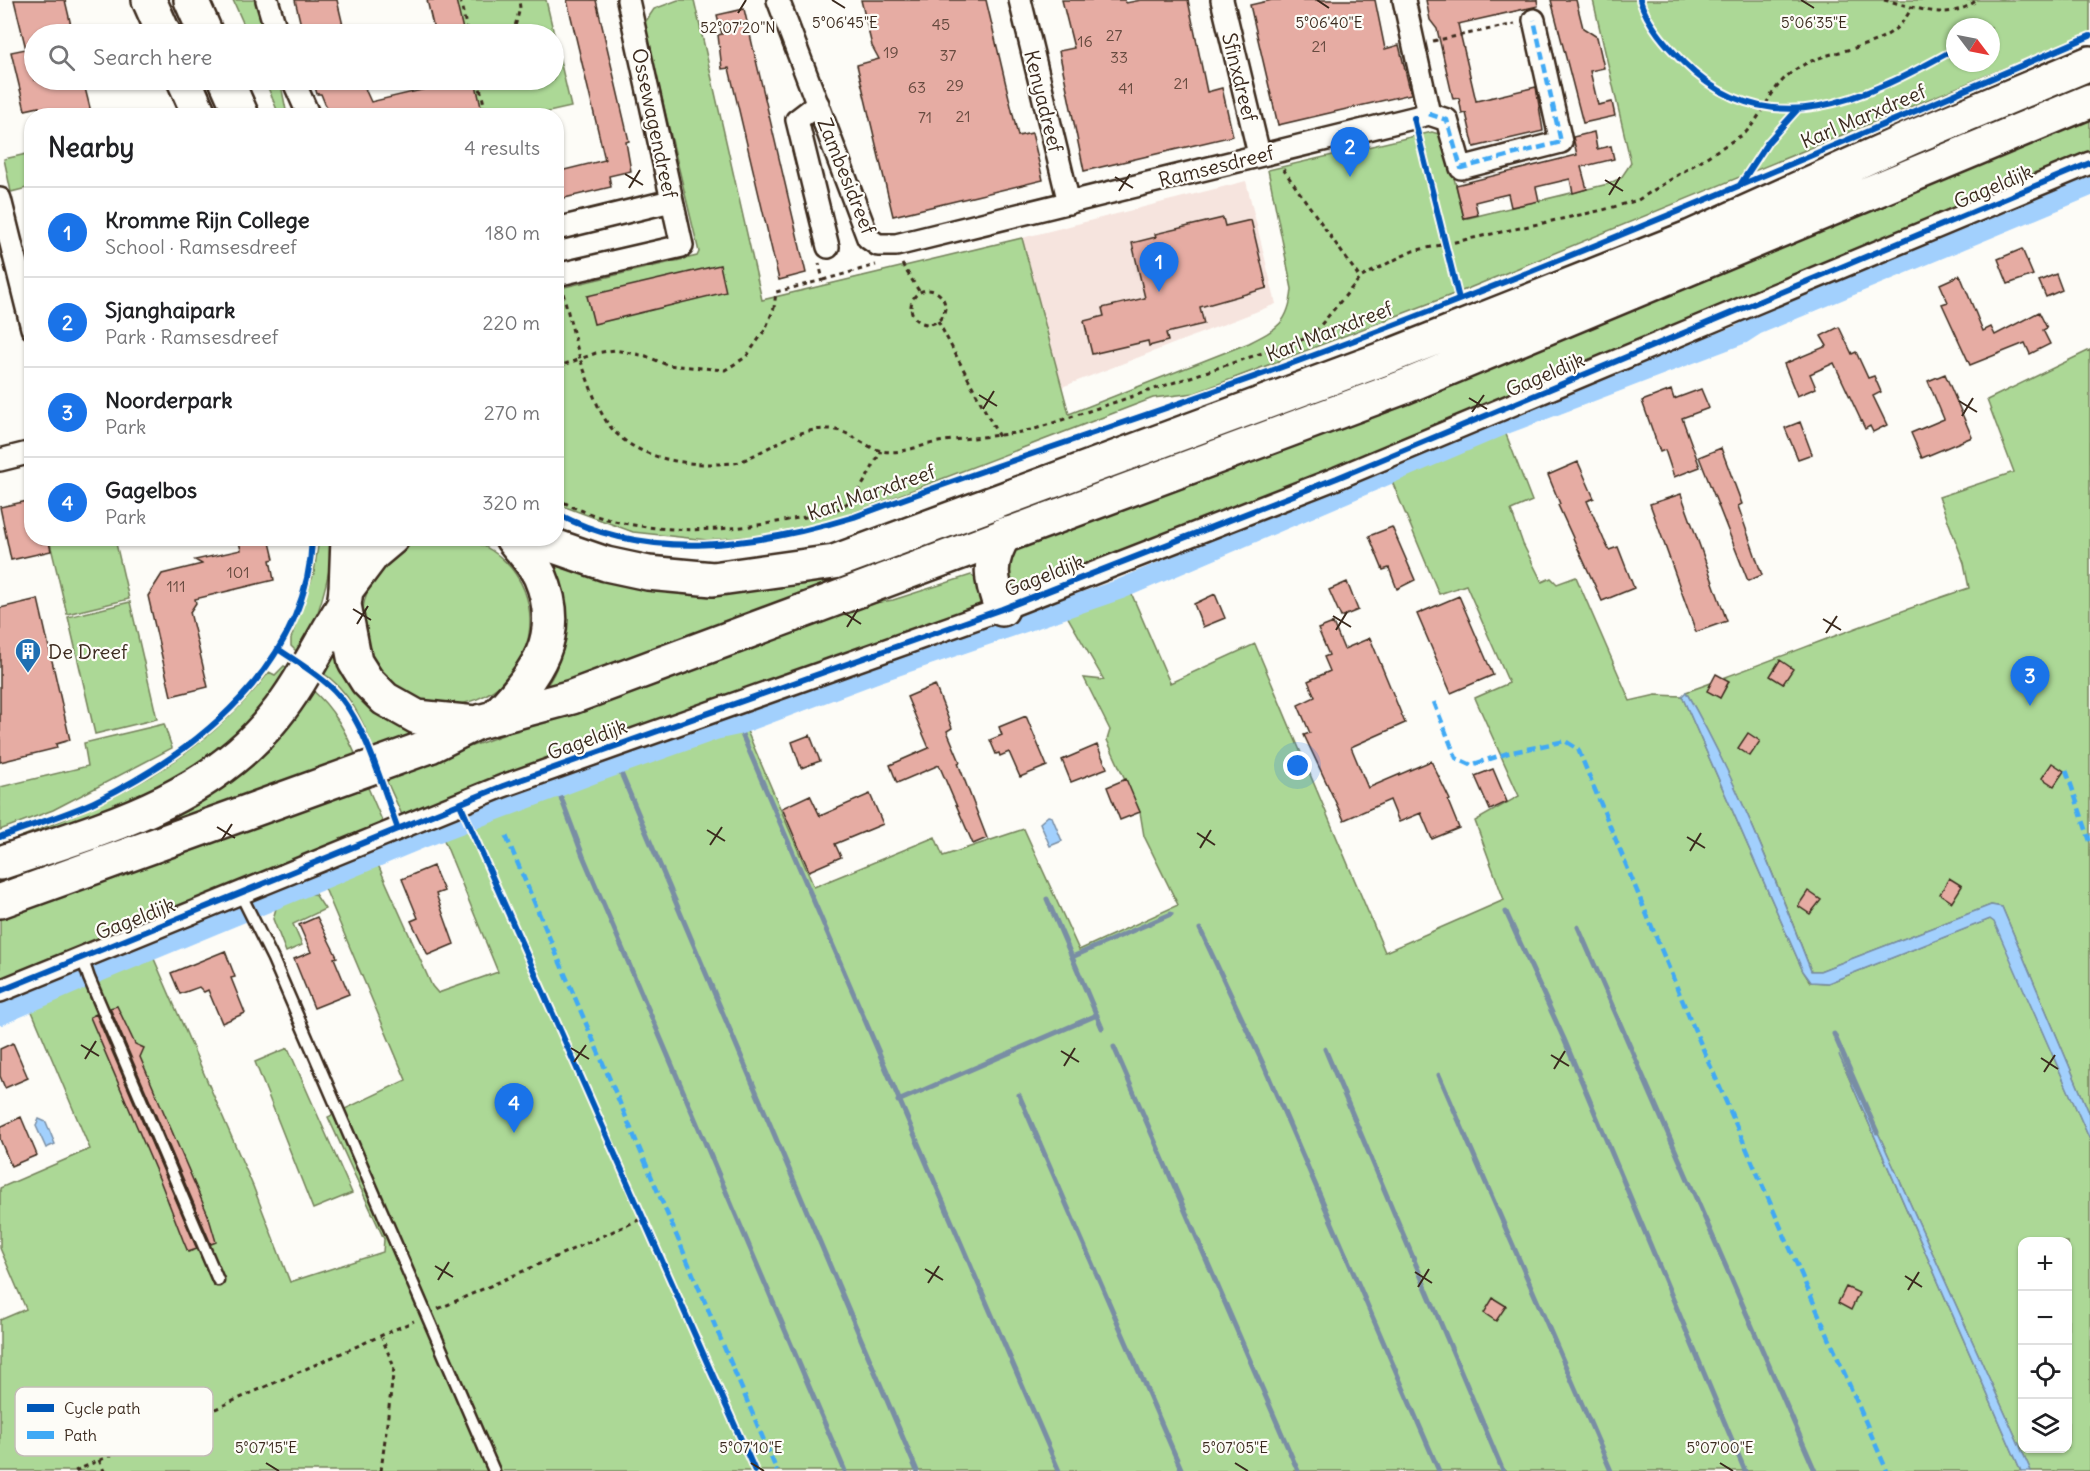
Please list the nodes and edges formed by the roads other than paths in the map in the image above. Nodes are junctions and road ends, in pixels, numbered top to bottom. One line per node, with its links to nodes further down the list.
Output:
1 (149, 0): 10 (main road)
2 (190, 0): 11 (main road)
3 (267, 0): 12 (street)
4 (629, 0): 26 (street, Ossewagendreef)
5 (778, 0): 18 (street, Zambesidreef)
6 (1020, 0): 27 (street, Kenyadreef)
7 (1222, 0): 23 (street, Sfinxdreef)
8 (1404, 0): 22 (street)
9 (1534, 20): 22 (street)
10 (160, 24)
11 (201, 24)
12 (274, 24)
13 (2090, 63): 39 (main road, Karl Marxdreef)
14 (188, 90): 19 (main road)
15 (230, 90): 20 (main road)
16 (297, 90): 21 (street)
17 (2090, 101): 35 (main road)
18 (818, 104): 29 (street, Zambesidreef); 30 (street, Zambesidreef)
19 (196, 108)
20 (238, 108)
21 (305, 108)
22 (1422, 116): 23 (street, Ramsesdreef)
23 (1268, 152): 27 (street, Ramsesdreef)
24 (2090, 163): 41 (street, Gageldijk)
25 (0, 199): 32 (street)
26 (671, 201): 28 (street); 31 (street, Ossewagendreef)
27 (1069, 203): 30 (street, Ramsesdreef)
28 (564, 227)
29 (828, 247)
30 (884, 252)
31 (564, 273)
32 (24, 296)
33 (24, 454): 34 (street)
34 (0, 460)
35 (1005, 534): 40 (main road); 41 (main road)
36 (348, 546): 42 (main road)
37 (382, 546): 42 (main road)
38 (518, 546): 43 (main road)
39 (557, 546)
40 (935, 560): 41 (main road); 43 (main road)
41 (997, 595): 45 (street, Gageldijk)
42 (345, 598): 43 (main road); 44 (main road)
43 (486, 720): 46 (main road)
44 (0, 863)
45 (241, 895): 47 (street, Gageldijk); 50 (lane)
46 (0, 901)
47 (82, 957): 48 (street, Gageldijk); 49 (lane)
48 (0, 991)
49 (218, 1280)
50 (494, 1471)

